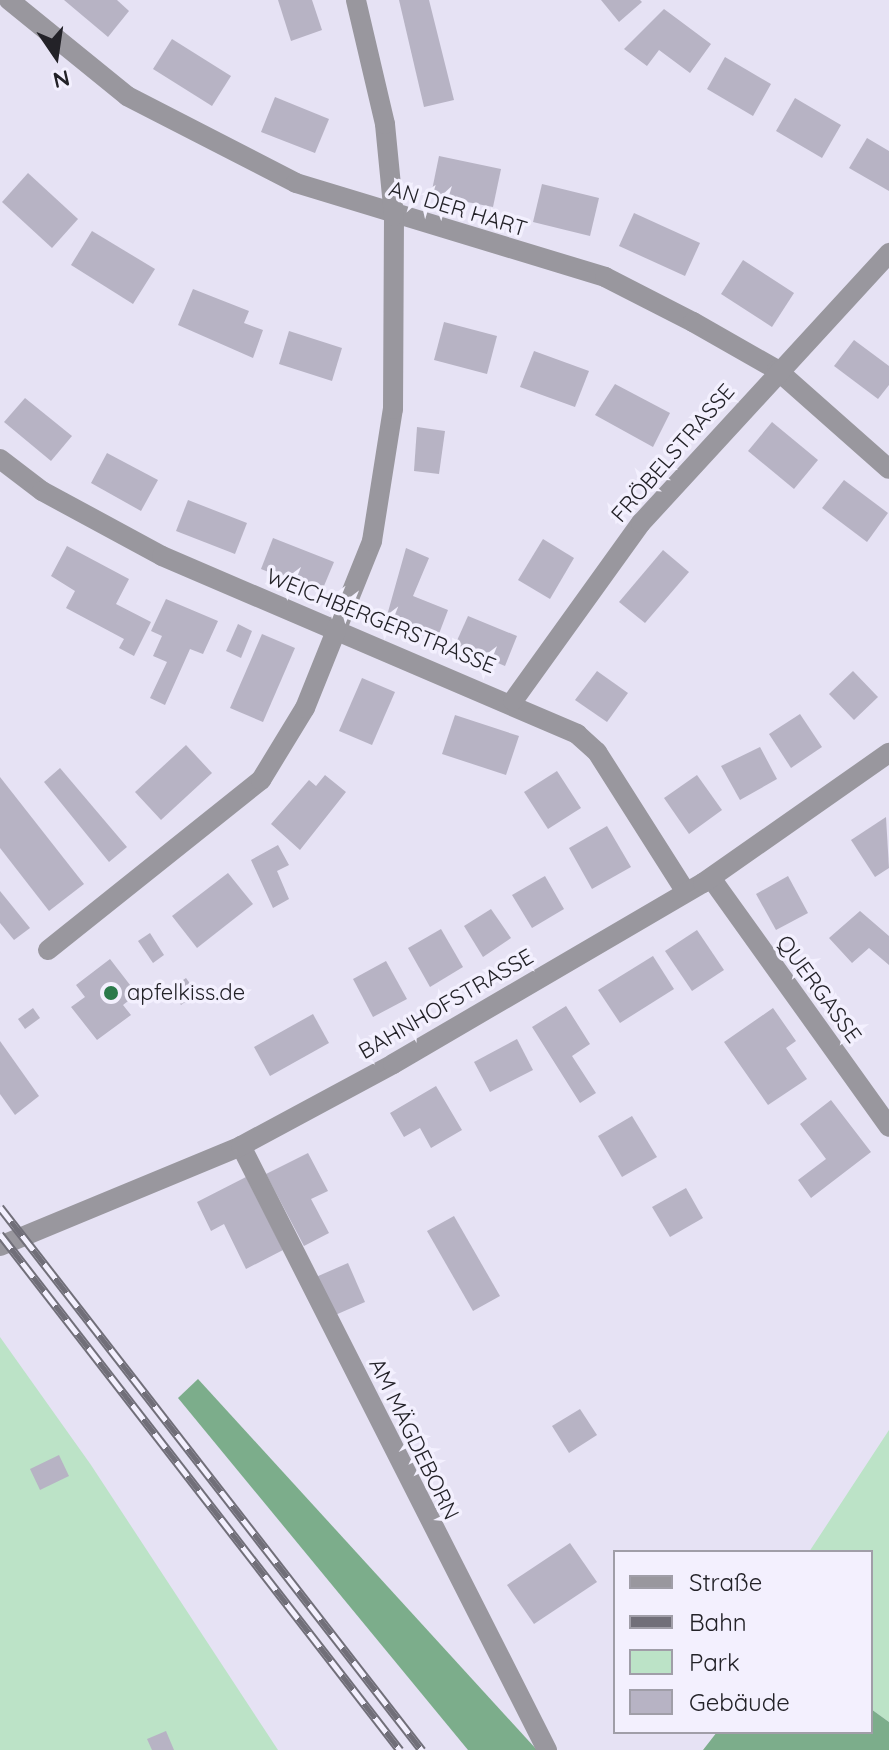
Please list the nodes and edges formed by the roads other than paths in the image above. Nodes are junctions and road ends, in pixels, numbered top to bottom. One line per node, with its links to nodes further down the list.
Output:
1 (9, 0): 3 (street, AN DER HART)
2 (356, 0): 3 (street)
3 (394, 216): 5 (street, AN DER HART); 8 (street)
4 (889, 253): 5 (street, FRÖBELSTRASSE)
5 (777, 370): 7 (street, AN DER HART); 9 (street, FRÖBELSTRASSE)
6 (0, 459): 8 (street, WEICHBERGERSTRASSE)
7 (889, 469)
8 (337, 630): 9 (street, WEICHBERGERSTRASSE); 13 (street)
9 (513, 701): 12 (street, WEICHBERGERSTRASSE)
10 (889, 753): 11 (street, BAHNHOFSTRASSE)
11 (711, 878): 12 (street, BAHNHOFSTRASSE); 14 (street, QUERGASSE)
12 (686, 892): 15 (street, BAHNHOFSTRASSE)
13 (48, 950)
14 (889, 1127)
15 (241, 1146): 16 (street, BAHNHOFSTRASSE); 17 (street, AM MÄGDEBORN)
16 (0, 1246)
17 (547, 1750)

